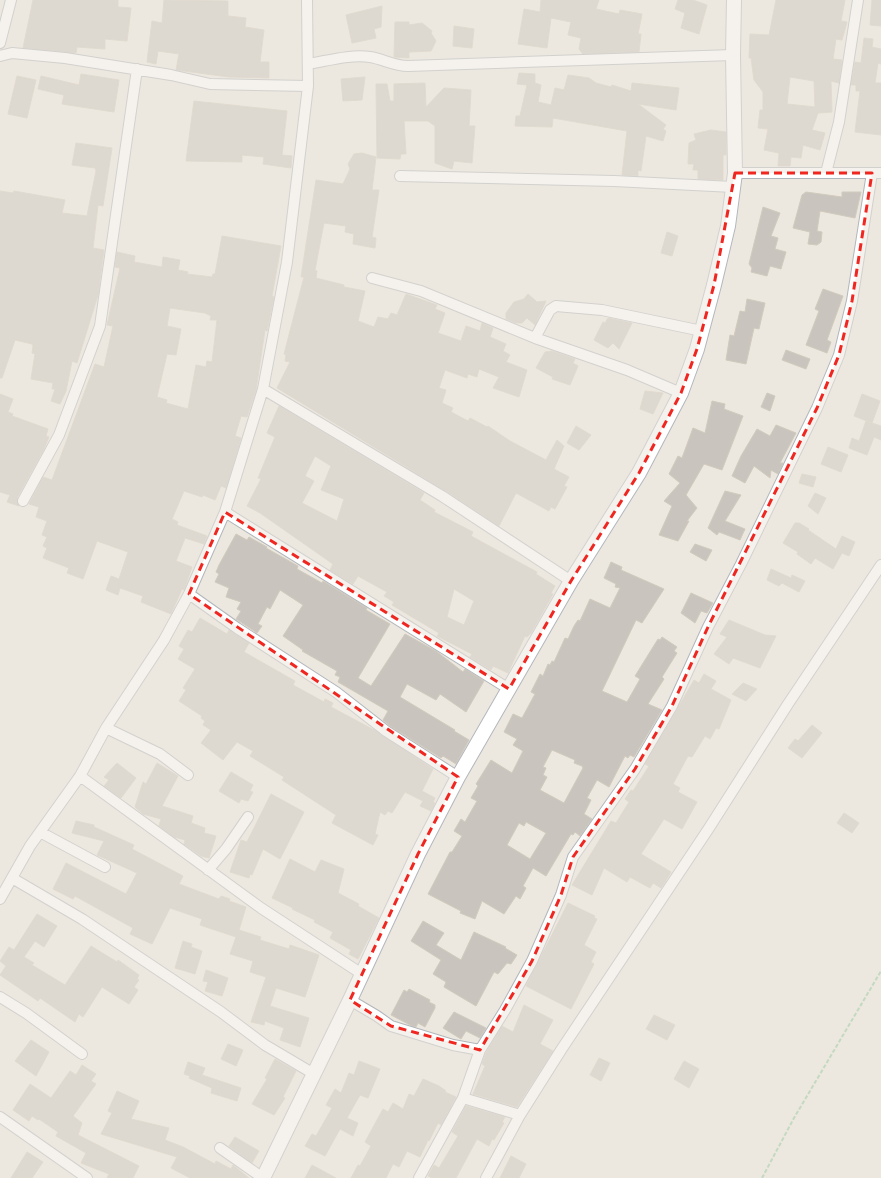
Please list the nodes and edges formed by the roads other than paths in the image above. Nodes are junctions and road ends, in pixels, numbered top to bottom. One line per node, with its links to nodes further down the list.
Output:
1 (11, 0): 5 (street)
2 (307, 0): 8 (street)
3 (734, 0): 6 (main road)
4 (858, 0): 12 (street)
5 (0, 43)
6 (733, 55): 8 (street); 11 (main road)
7 (0, 56): 9 (street)
8 (308, 64): 10 (street)
9 (137, 69): 10 (street); 21 (street)
10 (308, 86): 19 (street)
11 (735, 173): 12 (street); 15 (main road)
12 (826, 173): 13 (street)
13 (877, 173): 40 (street)
14 (400, 176): 15 (street)
15 (733, 187): 17 (main road)
16 (372, 278): 18 (street)
17 (702, 331): 18 (street); 20 (main road)
18 (535, 338): 20 (street)
19 (263, 388): 22 (street); 24 (street)
20 (681, 393): 24 (main road)
21 (23, 502)
22 (226, 512): 25 (street); 26 (street)
23 (881, 565): 44 (street)
24 (571, 581): 26 (main road)
25 (189, 594): 27 (street); 30 (street)
26 (509, 690): 30 (main road)
27 (106, 728): 28 (street); 29 (street)
28 (188, 775)
29 (80, 776): 32 (street); 34 (street)
30 (458, 777): 37 (main road)
31 (248, 817): 34 (street)
32 (40, 832): 33 (street); 35 (street)
33 (104, 867)
34 (208, 870): 37 (street)
35 (12, 878): 36 (street); 42 (street)
36 (0, 899)
37 (362, 974): 39 (main road)
38 (0, 997): 41 (street)
39 (350, 1000): 40 (street); 42 (main road)
40 (480, 1050): 43 (street)
41 (82, 1054)
42 (314, 1074): 48 (main road)
43 (464, 1098): 44 (street); 49 (street)
44 (520, 1115): 50 (street)
45 (0, 1117): 47 (street)
46 (220, 1148): 48 (street)
47 (87, 1178)
48 (263, 1178)
49 (418, 1178)
50 (486, 1178)

